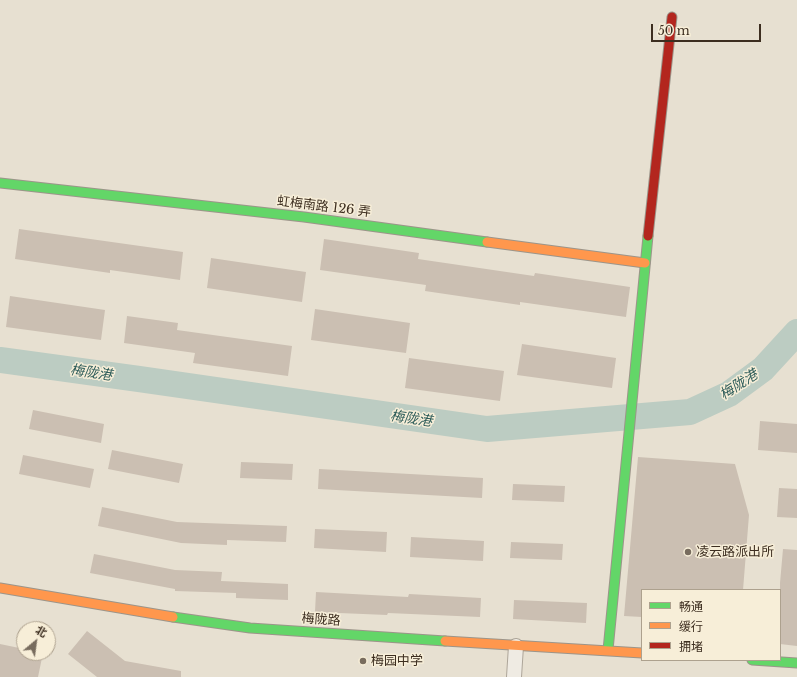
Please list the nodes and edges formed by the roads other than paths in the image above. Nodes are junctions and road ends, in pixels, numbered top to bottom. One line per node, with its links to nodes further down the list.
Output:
1 (672, 17): 3 (street)
2 (0, 183): 3 (street, 虹梅南路 126 弄)
3 (645, 263): 6 (street)
4 (0, 588): 5 (street, 梅陇路)
5 (516, 646): 6 (street, 梅陇路); 10 (street)
6 (608, 650): 7 (street, 梅陇路)
7 (641, 653)
8 (767, 661): 9 (street)
9 (797, 663)
10 (514, 677)

